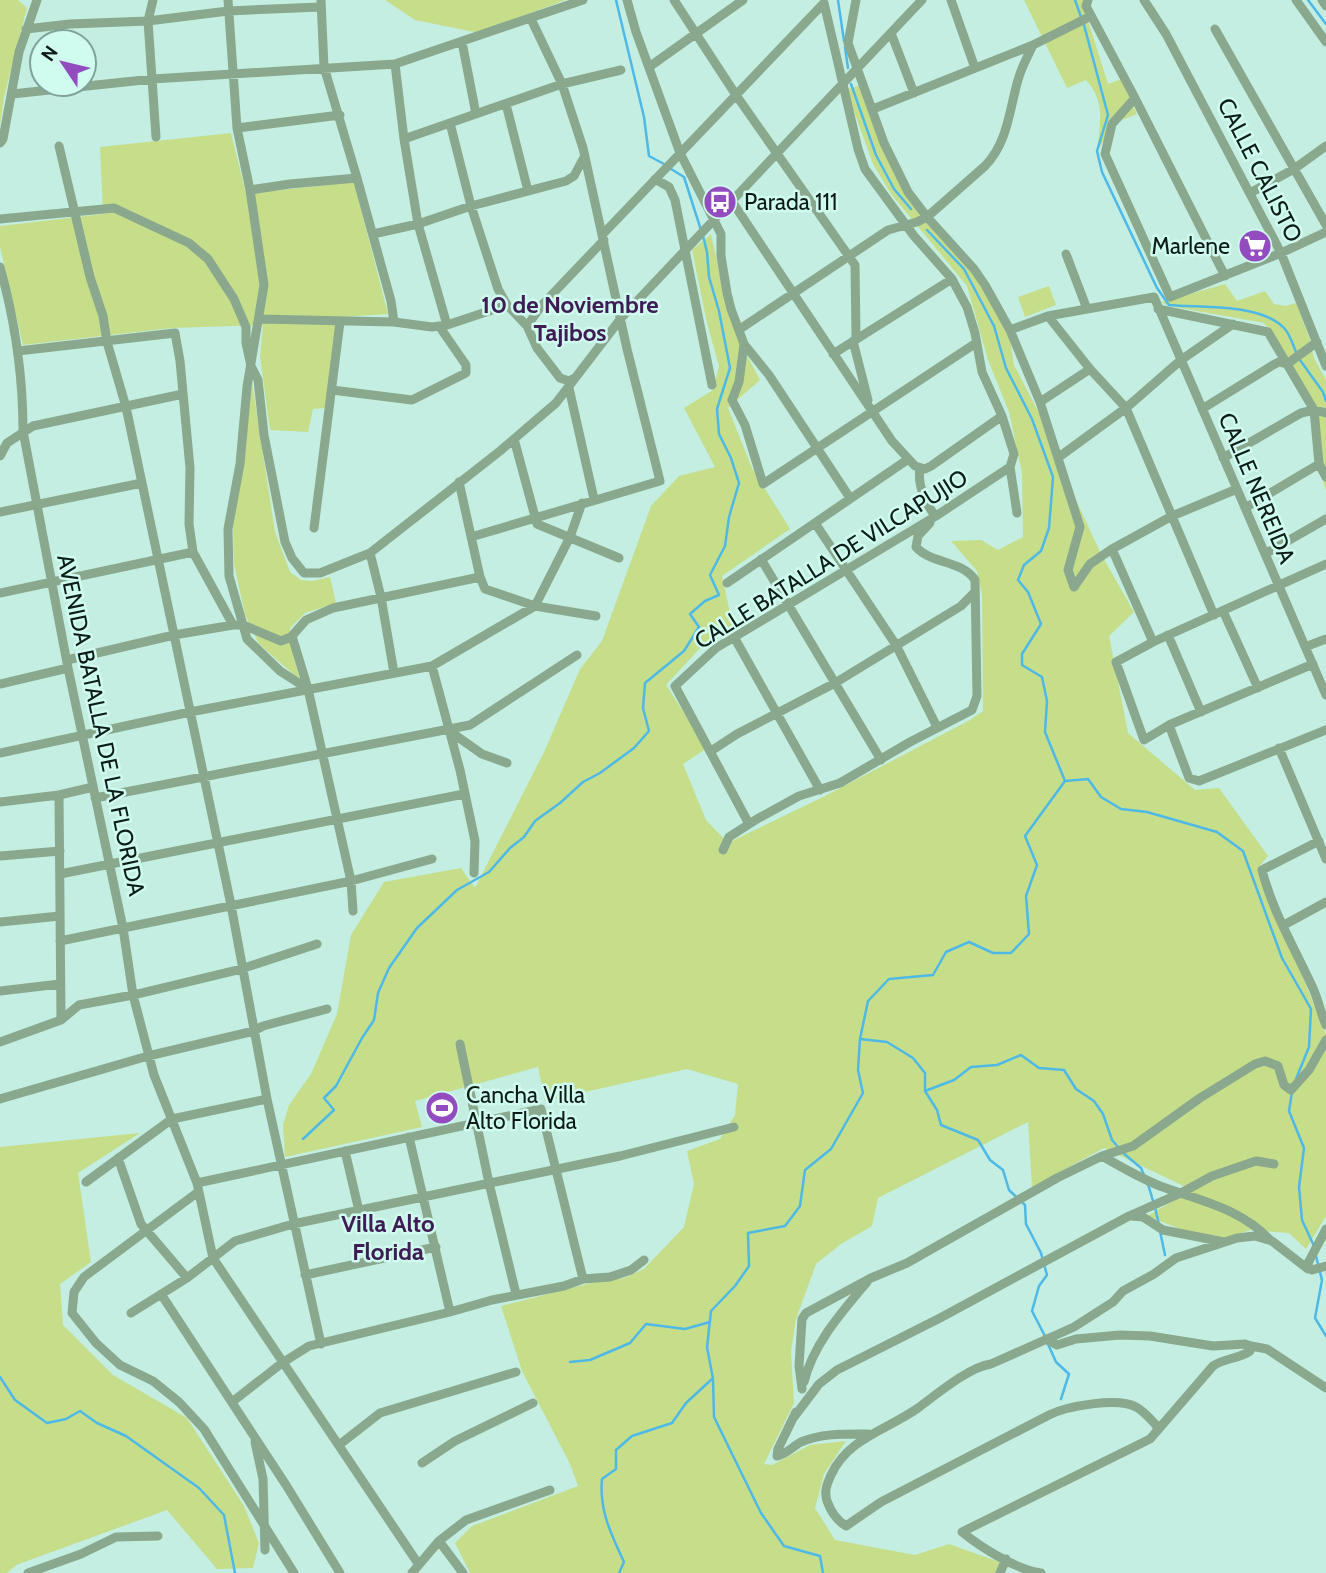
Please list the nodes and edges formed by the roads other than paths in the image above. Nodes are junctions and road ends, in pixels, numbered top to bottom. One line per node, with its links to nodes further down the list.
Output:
1 (153, 0): 20 (street)
2 (228, 0): 17 (street)
3 (583, 0): 19 (street)
4 (628, 0): 30 (street)
5 (674, 0): 24 (street)
6 (743, 0): 24 (street)
7 (856, 0): 31 (street)
8 (922, 0): 23 (street)
9 (951, 0): 32 (street)
10 (1088, 0): 18 (street)
11 (1144, 0): 61 (street, CALLE CALISTO)
12 (1296, 0): 25 (street)
13 (1322, 0): 16 (street)
14 (32, 2): 22 (street)
15 (321, 4): 17 (street); 29 (street)
16 (1326, 6)
17 (228, 11): 20 (street); 34 (street)
18 (1091, 16): 27 (street); 41 (street)
19 (531, 19): 26 (street); 37 (street)
20 (148, 21): 22 (street); 35 (street)
21 (1215, 29): 56 (street)
22 (26, 30): 39 (street)
23 (891, 33): 31 (street); 38 (street)
24 (698, 34): 30 (street); 40 (street)
25 (1326, 40)
26 (462, 42): 28 (street); 44 (street)
27 (1033, 45): 32 (street); 65 (street)
28 (395, 64): 29 (street); 49 (street)
29 (324, 66): 34 (street); 45 (street)
30 (649, 67): 53 (street)
31 (858, 67): 36 (street); 43 (street)
32 (975, 68): 38 (street)
33 (621, 70): 37 (street)
34 (232, 74): 35 (street); 47 (street)
35 (153, 79): 39 (street); 48 (street)
36 (842, 83): 40 (street); 54 (street); 69 (street)
37 (562, 84): 42 (street); 55 (street)
38 (914, 93): 43 (street)
39 (12, 94): 50 (street)
40 (736, 95): 53 (street); 54 (street)
41 (1135, 97): 79 (street); 79 (street)
42 (506, 104): 44 (street); 60 (street)
43 (873, 109): 65 (street)
44 (476, 114): 46 (street)
45 (340, 115): 47 (street); 57 (street)
46 (450, 123): 49 (street); 63 (street)
47 (237, 128): 59 (street)
48 (156, 137)
49 (404, 139): 68 (street)
50 (0, 144)
51 (59, 146): 64 (street)
52 (1326, 146): 56 (street)
53 (680, 153): 58 (street); 66 (street)
54 (778, 153): 62 (street); 77 (street)
55 (583, 157): 60 (street); 73 (street)
56 (1294, 169): 61 (street); 70 (street)
57 (357, 178): 59 (street); 72 (street)
58 (655, 179): 73 (street); 74 (street)
59 (250, 190): 89 (street)
60 (528, 191): 63 (street)
61 (1250, 193): 75 (street, CALLE CALISTO)
62 (732, 200): 66 (street); 81 (street)
63 (471, 206): 68 (street); 83 (street)
64 (75, 212): 67 (street); 98 (street); 106 (street)
65 (927, 217): 69 (street); 96 (street)
66 (714, 218): 74 (street); 95 (street)
67 (0, 219)
68 (418, 224): 72 (street); 93 (street)
69 (905, 224): 77 (street); 80 (street)
70 (1326, 225)
71 (1326, 232): 75 (street)
72 (373, 234): 91 (street)
73 (603, 237): 88 (street); 94 (street)
74 (686, 248): 88 (street); 110 (street)
75 (1281, 253): 79 (street); 99 (street, CALLE CALISTO)
76 (1066, 254): 84 (street)
77 (850, 257): 81 (street); 97 (street)
78 (0, 267): 82 (street, AVENIDA BATALLA DE LA FLORIDA)
79 (1224, 276)
80 (952, 279): 97 (street); 100 (street)
81 (794, 294): 95 (street); 103 (street)
82 (11, 305): 86 (street); 102 (street, AVENIDA BATALLA DE LA FLORIDA)
83 (507, 305): 93 (street); 94 (street)
84 (1087, 309): 85 (street, CALLE NEREIDA); 87 (street)
85 (1158, 309): 92 (street); 104 (street, CALLE NEREIDA)
86 (0, 313)
87 (1048, 316): 96 (street); 108 (street)
88 (621, 317): 109 (street); 138 (street)
89 (260, 319): 90 (street); 106 (street)
90 (340, 322): 91 (street); 112 (street)
91 (394, 322): 93 (street)
92 (1233, 324): 104 (street); 105 (street)
93 (443, 326): 112 (street)
94 (527, 326): 109 (street)
95 (740, 329): 101 (street)
96 (1010, 330): 114 (street)
97 (855, 339): 103 (street); 119 (street)
98 (107, 342): 102 (street); 113 (street); 115 (street)
99 (1317, 342): 105 (street); 107 (street, CALLE CALISTO)
100 (976, 343): 119 (street); 121 (street)
101 (744, 344): 125 (street); 125 (street)
102 (18, 351): 122 (street, AVENIDA BATALLA DE LA FLORIDA)
103 (833, 354): 119 (street)
104 (1181, 360): 116 (street); 117 (street, CALLE NEREIDA)
105 (1287, 364): 117 (street); 118 (street)
106 (251, 366): 154 (street); 172 (street)
107 (1326, 366)
108 (1090, 369): 114 (street); 116 (street)
109 (577, 377): 111 (street)
110 (712, 386)
111 (569, 388): 123 (street); 138 (street)
112 (332, 390): 149 (street)
113 (183, 394): 115 (street); 153 (street)
114 (1040, 402): 127 (street)
115 (126, 407): 122 (street); 134 (street)
116 (1126, 408): 127 (street); 145 (street)
117 (1202, 409): 128 (street, CALLE NEREIDA)
118 (1314, 410): 120 (street); 128 (street); 130 (street)
119 (872, 411): 125 (street); 129 (street)
120 (1326, 413)
121 (1002, 416): 131 (street); 132 (street)
122 (23, 431): 124 (street); 140 (street, AVENIDA BATALLA DE LA FLORIDA)
123 (514, 439): 135 (street); 146 (street)
124 (4, 441): 126 (street)
125 (816, 449): 137 (street)
126 (0, 456)
127 (1059, 457): 152 (street)
128 (1223, 458): 136 (street, CALLE NEREIDA)
129 (908, 460): 132 (street); 137 (street)
130 (1319, 464): 133 (street); 141 (street)
131 (1010, 467): 143 (street); 144 (street, CALLE BATALLA DE VILCAPUJIO)
132 (920, 469): 144 (street)
133 (1326, 477)
134 (142, 482): 140 (street); 158 (street)
135 (459, 482): 150 (street); 154 (street)
136 (1237, 489): 141 (street, CALLE NEREIDA); 145 (street)
137 (850, 498): 148 (street)
138 (594, 499): 139 (street)
139 (582, 503): 146 (street); 151 (street)
140 (37, 504): 142 (street); 162 (street, AVENIDA BATALLA DE LA FLORIDA)
141 (1245, 508): 155 (street, CALLE NEREIDA)
142 (0, 512)
143 (1017, 513)
144 (936, 516): 160 (street, CALLE BATALLA DE VILCAPUJIO); 165 (street)
145 (1172, 516): 152 (street); 170 (street)
146 (535, 518): 150 (street); 151 (street)
147 (1326, 519): 155 (street)
148 (815, 523): 157 (street); 160 (street)
149 (314, 528)
150 (471, 537): 161 (street)
151 (570, 537): 156 (street); 169 (street)
152 (1112, 549): 178 (street)
153 (193, 552): 158 (street); 172 (street)
154 (370, 553): 167 (street)
155 (1265, 554): 164 (street, CALLE NEREIDA)
156 (620, 558)
157 (761, 559): 163 (street); 168 (street)
158 (158, 560): 162 (street); 173 (street)
159 (1326, 564): 164 (street)
160 (847, 571): 168 (street, CALLE BATALLA DE VILCAPUJIO); 179 (street)
161 (480, 577): 167 (street); 169 (street)
162 (51, 581): 166 (street); 182 (street, AVENIDA BATALLA DE LA FLORIDA)
163 (727, 583)
164 (1279, 586): 170 (street); 180 (street, CALLE NEREIDA)
165 (975, 592): 179 (street); 195 (street)
166 (0, 593)
167 (381, 597): 175 (street); 185 (street)
168 (789, 605): 176 (street, CALLE BATALLA DE VILCAPUJIO); 186 (street)
169 (535, 606): 171 (street); 184 (street)
170 (1219, 613): 174 (street); 188 (street)
171 (596, 617)
172 (238, 625): 173 (street); 175 (street); 189 (street)
173 (174, 635): 182 (street); 191 (street)
174 (1168, 635): 178 (street); 192 (street)
175 (292, 636): 189 (street)
176 (734, 637): 193 (street); 200 (street, CALLE BATALLA DE VILCAPUJIO)
177 (1326, 639): 180 (street)
178 (1153, 642): 194 (street)
179 (896, 645): 186 (street); 195 (street)
180 (1305, 647): 183 (street, CALLE NEREIDA)
181 (577, 655): 196 (street)
182 (67, 664): 187 (street); 198 (street, AVENIDA BATALLA DE LA FLORIDA)
183 (1313, 664): 188 (street); 190 (street, CALLE NEREIDA)
184 (432, 666): 185 (street); 196 (street)
185 (394, 673): 189 (street)
186 (835, 683): 193 (street); 203 (street)
187 (0, 684)
188 (1258, 688): 192 (street)
189 (309, 689): 191 (street); 202 (street)
190 (1326, 695)
191 (190, 712): 198 (street); 205 (street)
192 (1201, 712): 194 (street)
193 (777, 713): 200 (street); 207 (street)
194 (1169, 725): 199 (street)
195 (937, 727): 203 (street)
196 (448, 730): 202 (street); 204 (street); 208 (street)
197 (1326, 730): 199 (street)
198 (82, 735): 201 (street); 206 (street, AVENIDA BATALLA DE LA FLORIDA)
199 (1279, 748): 214 (street)
200 (710, 751): 213 (street)
201 (0, 752)
202 (322, 754): 205 (street); 212 (street)
203 (881, 760): 207 (street)
204 (508, 763)
205 (204, 777): 210 (street); 215 (street)
206 (93, 787): 209 (street); 210 (street, AVENIDA BATALLA DE LA FLORIDA)
207 (820, 790): 213 (street)
208 (464, 794): 212 (street); 222 (street)
209 (59, 795): 211 (street); 217 (street)
210 (96, 798): 221 (street, AVENIDA BATALLA DE LA FLORIDA)
211 (0, 802)
212 (336, 818): 215 (street); 224 (street)
213 (749, 824): 216 (street)
214 (1319, 841): 220 (street); 230 (street)
215 (218, 842): 221 (street); 226 (street)
216 (723, 849)
217 (60, 850): 218 (street); 223 (street)
218 (0, 856)
219 (432, 859): 224 (street)
220 (1326, 859)
221 (109, 863): 223 (street); 231 (street, AVENIDA BATALLA DE LA FLORIDA)
222 (474, 873)
223 (60, 874): 228 (street)
224 (351, 881): 226 (street); 227 (street)
225 (1326, 902): 230 (street)
226 (231, 905): 231 (street); 234 (street)
227 (353, 911)
228 (60, 916): 229 (street); 232 (street)
229 (0, 922)
230 (1284, 925): 240 (street)
231 (122, 928): 232 (street); 237 (street, AVENIDA BATALLA DE LA FLORIDA)
232 (60, 941): 235 (street)
233 (317, 944): 234 (street)
234 (241, 969): 237 (street); 241 (street)
235 (60, 984): 236 (street); 239 (street)
236 (0, 990)
237 (133, 995): 239 (street); 245 (street, AVENIDA BATALLA DE LA FLORIDA)
238 (327, 1009): 241 (street)
239 (61, 1020): 243 (street)
240 (1326, 1025)
241 (254, 1031): 245 (street); 246 (street)
242 (1326, 1040): 253 (street)
243 (0, 1042)
244 (460, 1044): 249 (street)
245 (148, 1056): 247 (street); 248 (street, AVENIDA BATALLA DE LA FLORIDA)
246 (267, 1099): 248 (street); 255 (street)
247 (0, 1100)
248 (172, 1119): 254 (street); 260 (street, AVENIDA BATALLA DE LA FLORIDA)
249 (477, 1122): 251 (street); 257 (street); 259 (street)
250 (734, 1127): 257 (street)
251 (409, 1137): 252 (street); 262 (street)
252 (345, 1151): 255 (street); 263 (street)
253 (1102, 1156): 261 (street); 277 (street)
254 (118, 1158): 258 (street); 267 (street)
255 (281, 1164): 260 (street); 265 (street)
256 (1274, 1164): 261 (street)
257 (555, 1169): 259 (street); 278 (street)
258 (86, 1182)
259 (489, 1183): 262 (street); 280 (street)
260 (197, 1188): 267 (street); 271 (street, AVENIDA BATALLA DE LA FLORIDA)
261 (1181, 1193): 264 (street); 268 (street)
262 (425, 1198): 263 (street); 270 (street)
263 (359, 1211): 265 (street)
264 (1129, 1216): 269 (street); 292 (street)
265 (293, 1224): 271 (street); 275 (street)
266 (1326, 1228): 274 (street)
267 (146, 1231): 276 (street); 299 (street)
268 (1272, 1241): 269 (street); 274 (street)
269 (1227, 1242): 283 (street)
270 (436, 1247): 275 (street); 281 (street)
271 (213, 1258): 276 (street); 286 (street)
272 (644, 1260): 278 (street)
273 (1326, 1266): 274 (street)
274 (1308, 1269)
275 (305, 1275): 284 (street)
276 (187, 1278): 279 (street)
277 (871, 1278): 289 (street); 289 (street)
278 (583, 1279): 280 (street)
279 (162, 1294): 282 (street); 290 (street)
280 (516, 1294): 281 (street)
281 (450, 1312): 284 (street)
282 (131, 1313)
283 (1046, 1339): 285 (street); 294 (street)
284 (321, 1344): 286 (street)
285 (1245, 1344): 288 (street); 293 (street)
286 (282, 1363): 290 (street); 296 (street)
287 (516, 1373): 296 (street)
288 (1326, 1388)
289 (802, 1389): 292 (street)
290 (232, 1402): 295 (street)
291 (533, 1404): 297 (street)
292 (794, 1417): 294 (street)
293 (1157, 1432): 294 (street); 303 (street)
294 (873, 1433)
295 (254, 1437): 299 (street); 305 (street)
296 (339, 1445): 304 (street)
297 (422, 1463)
298 (550, 1490): 301 (street)
299 (264, 1526): 302 (street); 307 (street)
300 (158, 1536): 306 (street)
301 (439, 1541): 304 (street); 308 (street)
302 (265, 1550)
303 (1006, 1559): 309 (street); 310 (street)
304 (415, 1569)
305 (334, 1571)
306 (28, 1573)
307 (294, 1573)
308 (463, 1573)
309 (1000, 1573)
310 (1041, 1573)

